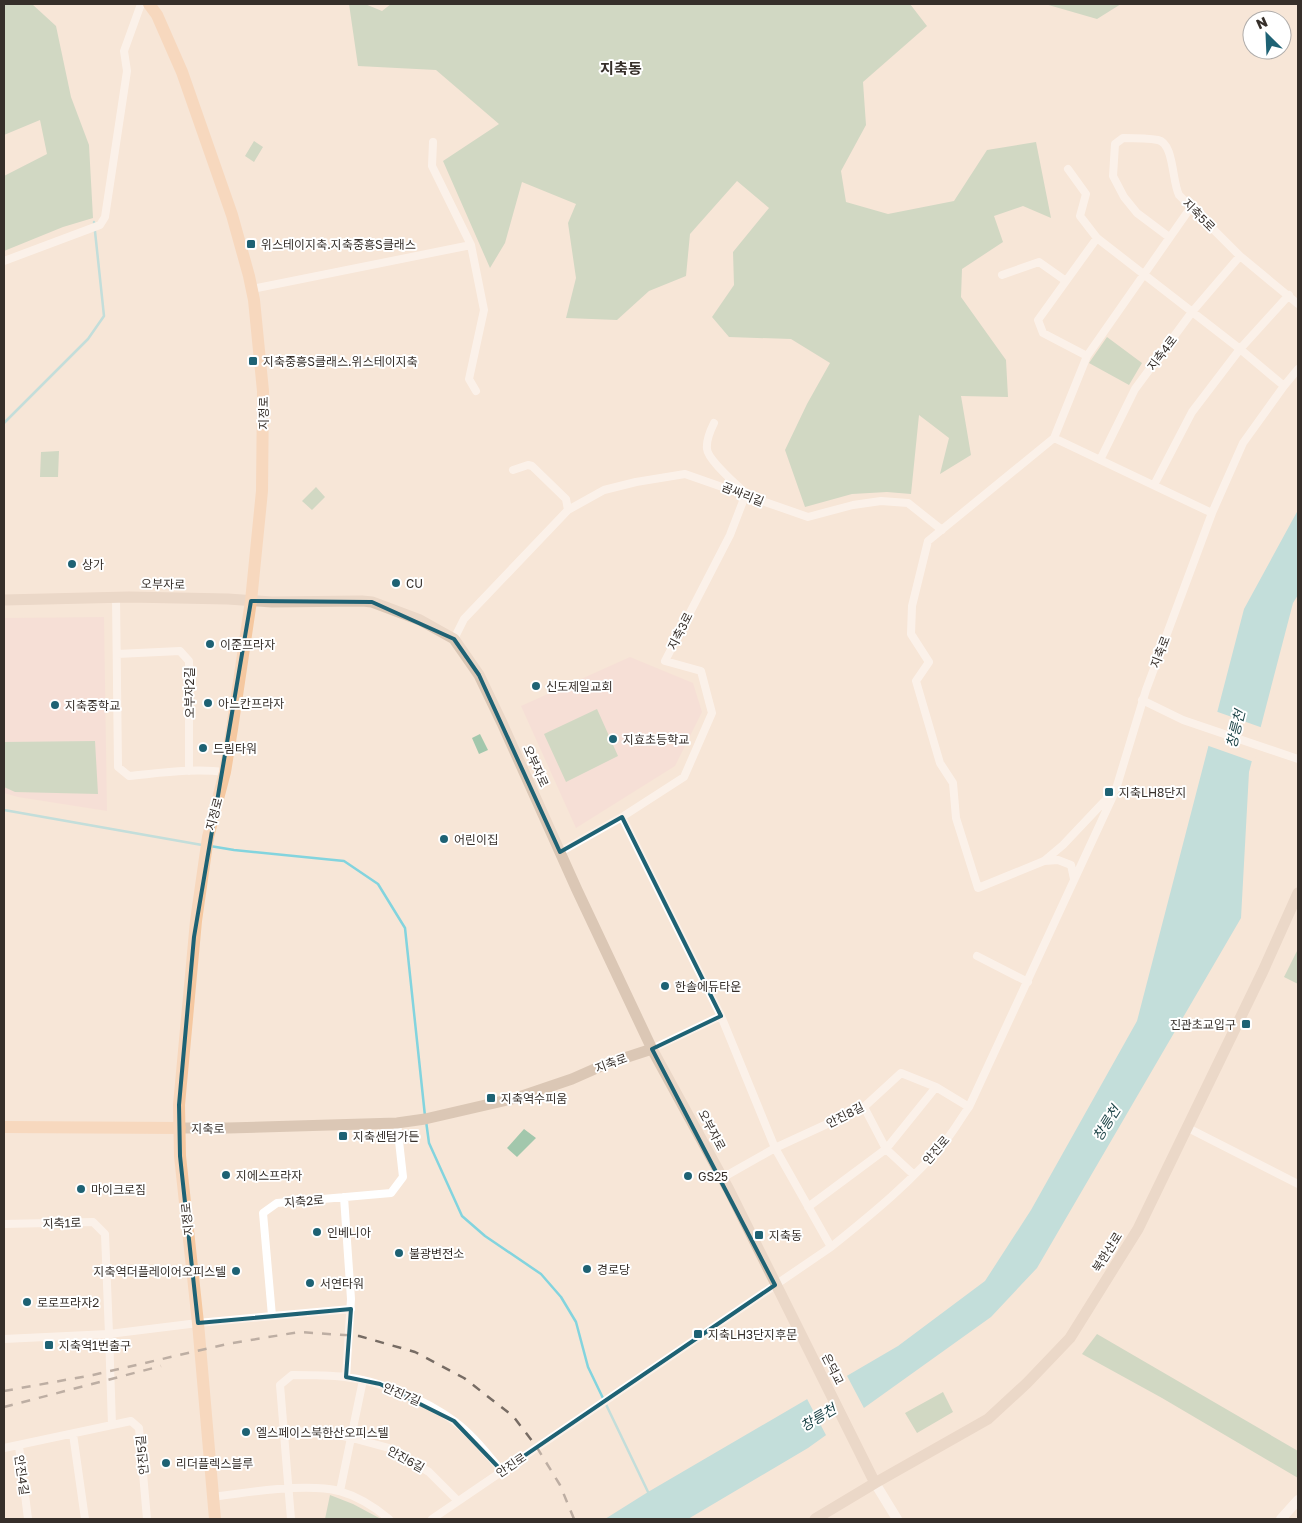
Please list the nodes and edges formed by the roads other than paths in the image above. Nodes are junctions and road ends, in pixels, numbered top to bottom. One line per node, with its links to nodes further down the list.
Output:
1 (141, 4): 10 (street)
2 (149, 4): 14 (main road, 지정로)
3 (434, 142): 8 (street)
4 (1068, 169): 7 (street)
5 (1191, 207): 6 (street); 6 (street, 지축5로); 9 (street, 지축5로)
6 (1168, 237): 11 (street)
7 (1097, 238): 11 (street); 13 (street)
8 (471, 245): 14 (street); 22 (street)
9 (1240, 256): 15 (street, 지축5로); 17 (street, 지축4로)
10 (4, 261)
11 (1144, 274): 17 (street); 19 (street)
12 (1002, 275): 13 (street)
13 (1066, 281): 19 (street)
14 (252, 289): 34 (main road, 지정로)
15 (1289, 295): 16 (street, 지축5로); 18 (street)
16 (1298, 304)
17 (1192, 312): 18 (street); 25 (street, 지축4로)
18 (1240, 349): 21 (street); 27 (street)
19 (1087, 356): 24 (street)
20 (1298, 369): 21 (street, 지축로)
21 (1284, 386): 30 (street, 지축로)
22 (476, 391)
23 (714, 423): 28 (street)
24 (1054, 438): 25 (street); 31 (street)
25 (1100, 460): 27 (street)
26 (513, 470): 29 (street)
27 (1154, 486): 30 (street)
28 (745, 496): 29 (street, 곰싸리길); 31 (street, 곰싸리길); 42 (street, 지축3로)
29 (568, 510): 35 (street, 곰싸리길)
30 (1212, 513): 37 (street, 지축로)
31 (942, 530): 44 (street, 지축로)
32 (116, 597): 33 (main road, 오부자로); 34 (main road, 오부자로); 36 (street)
33 (4, 600)
34 (251, 601): 35 (main road, 오부자로); 40 (main road, 지정로)
35 (454, 639): 43 (main road, 오부자로)
36 (117, 654): 39 (street, 오부자2길); 39 (street)
37 (1142, 700): 38 (street); 41 (street, 지축로)
38 (1298, 759)
39 (189, 770): 40 (street)
40 (225, 772): 56 (main road, 지정로)
41 (1116, 789): 44 (street, 지축로); 45 (street, 안진로)
42 (622, 817): 43 (street, 지축3로); 49 (street)
43 (560, 852): 50 (main road, 오부자로)
44 (1044, 861): 45 (street)
45 (1074, 879): 48 (street, 안진로)
46 (1298, 893): 57 (main road, 북한산로)
47 (977, 956): 48 (street)
48 (1028, 982): 52 (street, 안진로)
49 (722, 1016): 50 (street, 지축로); 58 (street)
50 (652, 1049): 54 (main road, 지축로); 61 (main road, 오부자로)
51 (936, 1087): 52 (street, 안진8길); 53 (street, 안진8길); 59 (street)
52 (969, 1107): 60 (street, 안진로)
53 (864, 1108): 58 (street, 안진8길); 59 (street)
54 (397, 1123): 56 (main road, 지축로); 63 (street, 지축2로)
55 (4, 1127): 56 (main road, 지축로)
56 (180, 1128): 71 (main road, 지정로)
57 (1188, 1128): 62 (street); 83 (main road, 북한산로)
58 (775, 1148): 61 (street, 안진8길); 64 (street)
59 (886, 1149): 60 (street); 64 (street)
60 (914, 1175): 66 (street, 안진로)
61 (722, 1178): 67 (main road, 오부자로)
62 (1298, 1184)
63 (344, 1197): 68 (street); 69 (street, 지축2로)
64 (808, 1207): 66 (street)
65 (4, 1224): 72 (street, 지축1로)
66 (831, 1247): 67 (street, 안진로)
67 (775, 1285): 70 (main road, 오부자로); 82 (street, 안진로)
68 (351, 1309): 69 (street); 74 (street)
69 (272, 1316): 71 (street)
70 (792, 1318): 83 (main road, 은덕교)
71 (198, 1323): 72 (street); 86 (main road, 지정로)
72 (109, 1334): 73 (street); 76 (street, 지축1로)
73 (4, 1339)
74 (346, 1377): 75 (street, 안진7길); 77 (street, 안진7길)
75 (363, 1380): 79 (street); 82 (street, 안진7길)
76 (112, 1425): 78 (street, 안진5길); 91 (street, 안진5길)
77 (284, 1432): 79 (street, 안진6길); 84 (street)
78 (73, 1434): 80 (street, 안진5길); 90 (street)
79 (352, 1438): 85 (street); 88 (street, 안진6길)
80 (19, 1446): 81 (street, 안진4길); 89 (street, 안진4길)
81 (4, 1448)
82 (502, 1471): 88 (street, 안진로)
83 (875, 1483): 96 (main road, 북한산로); 97 (street)
84 (289, 1489): 85 (street); 86 (street); 93 (street)
85 (340, 1491): 94 (street)
86 (213, 1497): 92 (main road, 지정로)
87 (1298, 1500): 98 (street)
88 (458, 1501): 95 (street, 안진로)
89 (28, 1519)
90 (85, 1519)
91 (147, 1519)
92 (215, 1519)
93 (291, 1519)
94 (389, 1519)
95 (432, 1519)
96 (815, 1519)
97 (897, 1519)
98 (1281, 1519)

